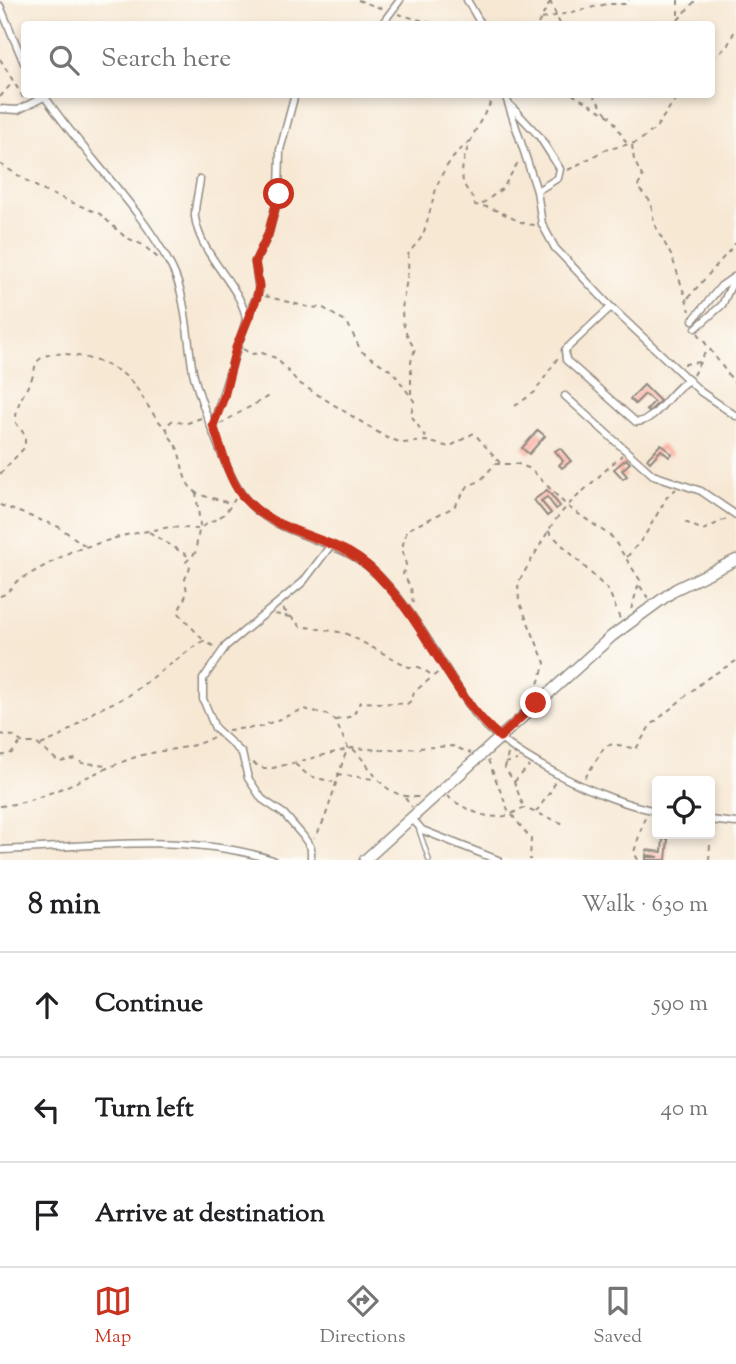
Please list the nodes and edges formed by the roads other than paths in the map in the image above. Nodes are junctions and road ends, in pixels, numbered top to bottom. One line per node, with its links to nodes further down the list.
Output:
1 (400, 0): 4 (street)
2 (467, 0): 5 (street)
3 (0, 6): 6 (street)
4 (385, 21)
5 (479, 21)
6 (21, 56)
7 (41, 98): 12 (street)
8 (46, 98): 21 (street)
9 (295, 98): 17 (street)
10 (506, 98): 11 (street)
11 (507, 103): 14 (street); 14 (street)
12 (0, 110)
13 (200, 179): 17 (street)
14 (537, 191): 16 (street)
15 (735, 276): 15 (street)
16 (611, 307): 18 (street); 18 (street)
17 (246, 320): 21 (street)
18 (689, 380): 20 (street)
19 (565, 396): 22 (street)
20 (736, 416)
21 (214, 427): 23 (street)
22 (736, 515)
23 (331, 545): 25 (street); 33 (street)
24 (736, 560): 25 (main road)
25 (500, 737): 26 (street); 27 (main road)
26 (652, 810)
27 (413, 814): 30 (street); 34 (main road)
28 (715, 822): 29 (street)
29 (736, 823)
30 (418, 828): 35 (lane); 36 (street)
31 (0, 850): 32 (street)
32 (273, 860)
33 (311, 860)
34 (365, 860)
35 (429, 860)
36 (498, 860)

